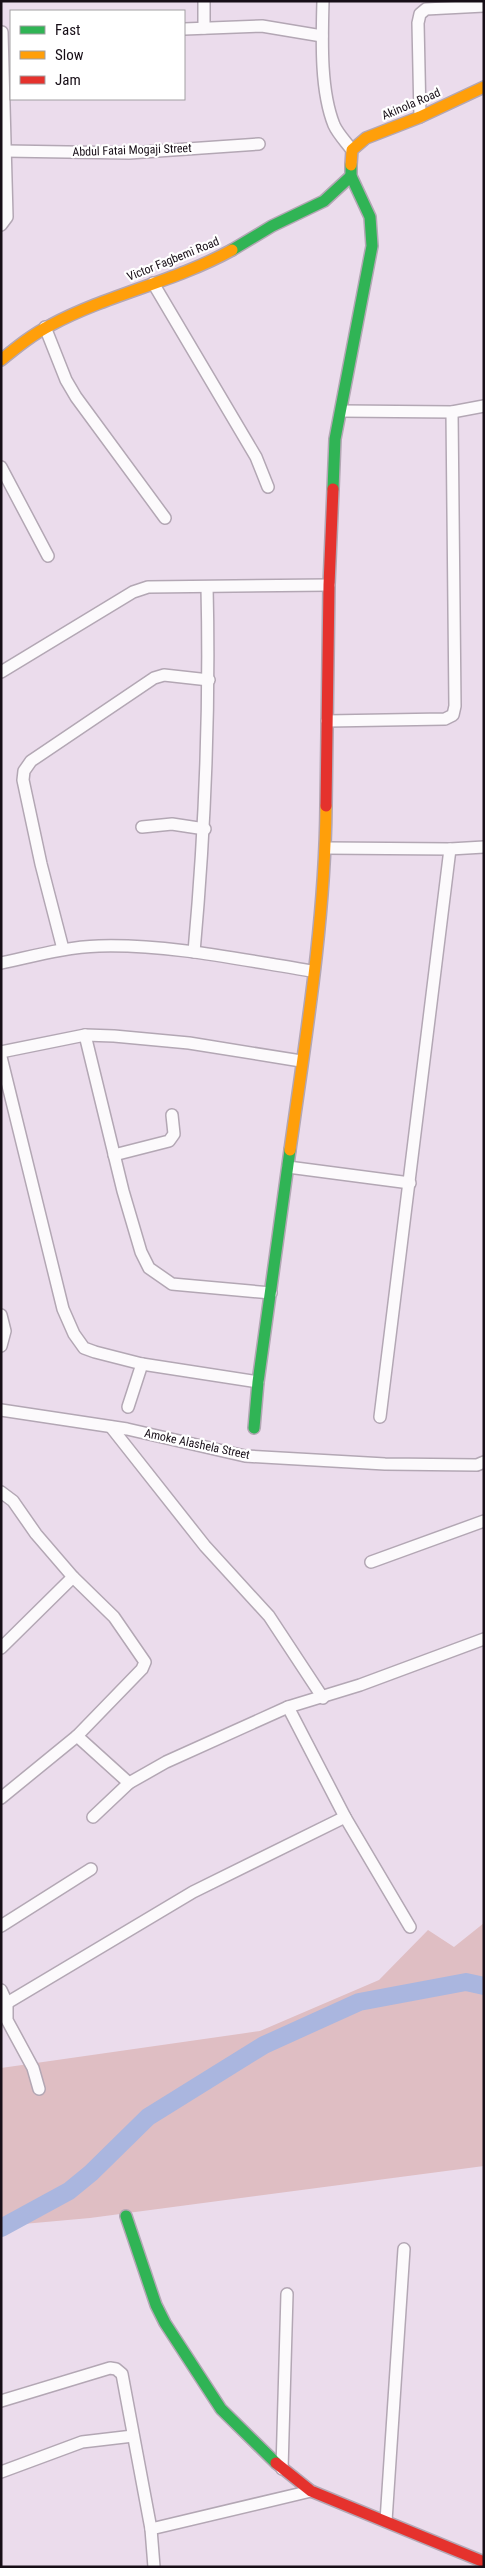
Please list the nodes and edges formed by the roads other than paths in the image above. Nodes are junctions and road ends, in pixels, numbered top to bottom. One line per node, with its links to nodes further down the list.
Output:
1 (204, 1): 4 (street)
2 (323, 1): 7 (street)
3 (484, 6): 9 (street)
4 (204, 28): 5 (street); 7 (street)
5 (185, 29)
6 (1, 32): 12 (street)
7 (322, 36): 11 (street)
8 (484, 87): 9 (street, Akinola Road)
9 (420, 117): 11 (street, Akinola Road)
10 (259, 144): 12 (street, Abdul Fatai Mogaji Street)
11 (352, 150): 13 (street)
12 (5, 152): 14 (street)
13 (351, 176): 15 (street, Victor Fagbemi Road); 19 (street)
14 (1, 225)
15 (154, 284): 16 (street, Victor Fagbemi Road); 22 (street)
16 (45, 327): 17 (street, Victor Fagbemi Road); 23 (street)
17 (1, 360)
18 (484, 406): 20 (street)
19 (341, 411): 20 (street); 25 (street)
20 (452, 412): 29 (street)
21 (1, 467): 24 (street)
22 (268, 487)
23 (165, 518)
24 (48, 556)
25 (329, 584): 26 (street); 29 (street)
26 (207, 587): 27 (street); 28 (street)
27 (1, 672)
28 (209, 680): 31 (street); 35 (street)
29 (327, 721): 33 (street)
30 (142, 827): 31 (street)
31 (205, 829): 36 (street)
32 (484, 847): 34 (street)
33 (326, 848): 34 (street); 38 (street)
34 (450, 850): 46 (street)
35 (63, 949): 36 (street); 37 (street)
36 (194, 952): 38 (street)
37 (1, 963)
38 (312, 971): 42 (street)
39 (85, 1035): 40 (street); 42 (street); 44 (street)
40 (1, 1052)
41 (1, 1057): 50 (street)
42 (301, 1062): 45 (street)
43 (172, 1115): 44 (street)
44 (114, 1155): 47 (street)
45 (288, 1167): 46 (street); 47 (street)
46 (410, 1182): 54 (street)
47 (271, 1293): 51 (street)
48 (1, 1315): 49 (street)
49 (1, 1346)
50 (142, 1364): 51 (street); 52 (street)
51 (258, 1382): 56 (street)
52 (128, 1407)
53 (1, 1410): 55 (street, Amoke Alashela Street)
54 (380, 1417)
55 (111, 1427): 57 (street, Amoke Alashela Street); 64 (street)
56 (254, 1428)
57 (484, 1462)
58 (1, 1492): 61 (street)
59 (484, 1521): 60 (street)
60 (371, 1562)
61 (73, 1577): 63 (street); 66 (street)
62 (484, 1639): 64 (street)
63 (1, 1648)
64 (323, 1698): 65 (street)
65 (288, 1707): 67 (street); 70 (street)
66 (77, 1736): 67 (street); 68 (street)
67 (129, 1783): 69 (street)
68 (1, 1798)
69 (93, 1817)
70 (345, 1817): 73 (street); 75 (street)
71 (90, 1870): 72 (street)
72 (1, 1926)
73 (410, 1927)
74 (1, 1990): 75 (street)
75 (7, 2003): 76 (street)
76 (40, 2088)
77 (126, 2216): 82 (street)
78 (404, 2248): 85 (street)
79 (288, 2294): 82 (street)
80 (1, 2401): 81 (street)
81 (133, 2436): 83 (street); 86 (street)
82 (282, 2469): 84 (street)
83 (1, 2472)
84 (311, 2491): 85 (street); 86 (street)
85 (386, 2521): 87 (street)
86 (151, 2529): 88 (street)
87 (484, 2562)
88 (154, 2567)

